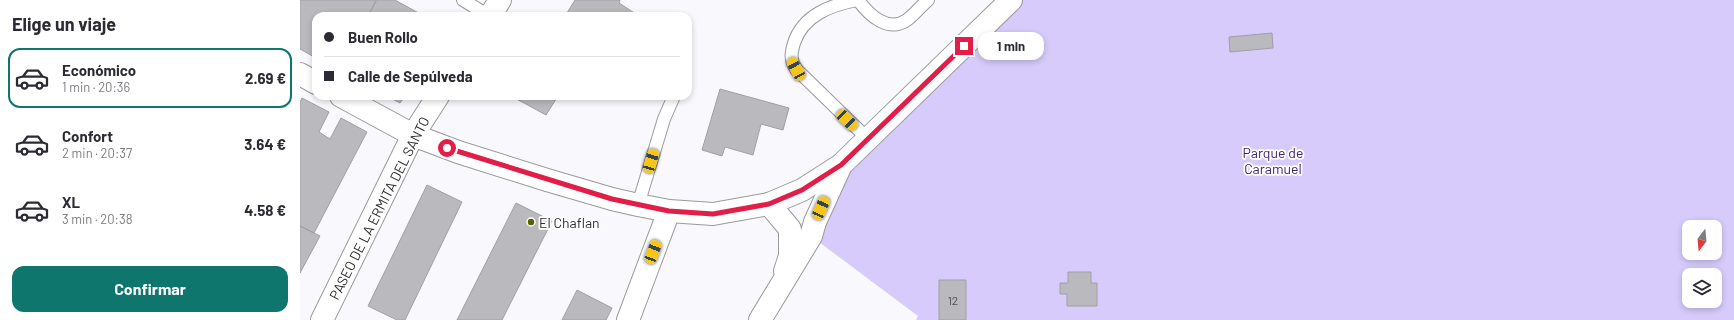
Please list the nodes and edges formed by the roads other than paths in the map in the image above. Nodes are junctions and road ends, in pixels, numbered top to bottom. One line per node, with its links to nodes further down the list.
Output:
1 (463, 0): 6 (lane)
2 (500, 0): 7 (street)
3 (858, 0): 4 (lane); 14 (lane)
4 (928, 0)
5 (1011, 0): 14 (street)
6 (482, 12)
7 (492, 12)
8 (300, 74): 9 (street)
9 (312, 81)
10 (348, 100): 13 (street)
11 (435, 100): 13 (street, PASEO DE LA ERMITA DEL SANTO)
12 (672, 100): 18 (lane)
13 (413, 135): 18 (street); 23 (street, PASEO DE LA ERMITA DEL SANTO)
14 (868, 139): 15 (street)
15 (841, 165): 16 (street); 20 (street)
16 (802, 190): 17 (street); 20 (street); 21 (street)
17 (769, 204): 19 (street); 21 (street)
18 (638, 205): 19 (street)
19 (669, 211): 24 (street)
20 (815, 222): 22 (street)
21 (790, 229): 22 (street)
22 (779, 289): 25 (street)
23 (322, 320)
24 (628, 320)
25 (760, 320)

